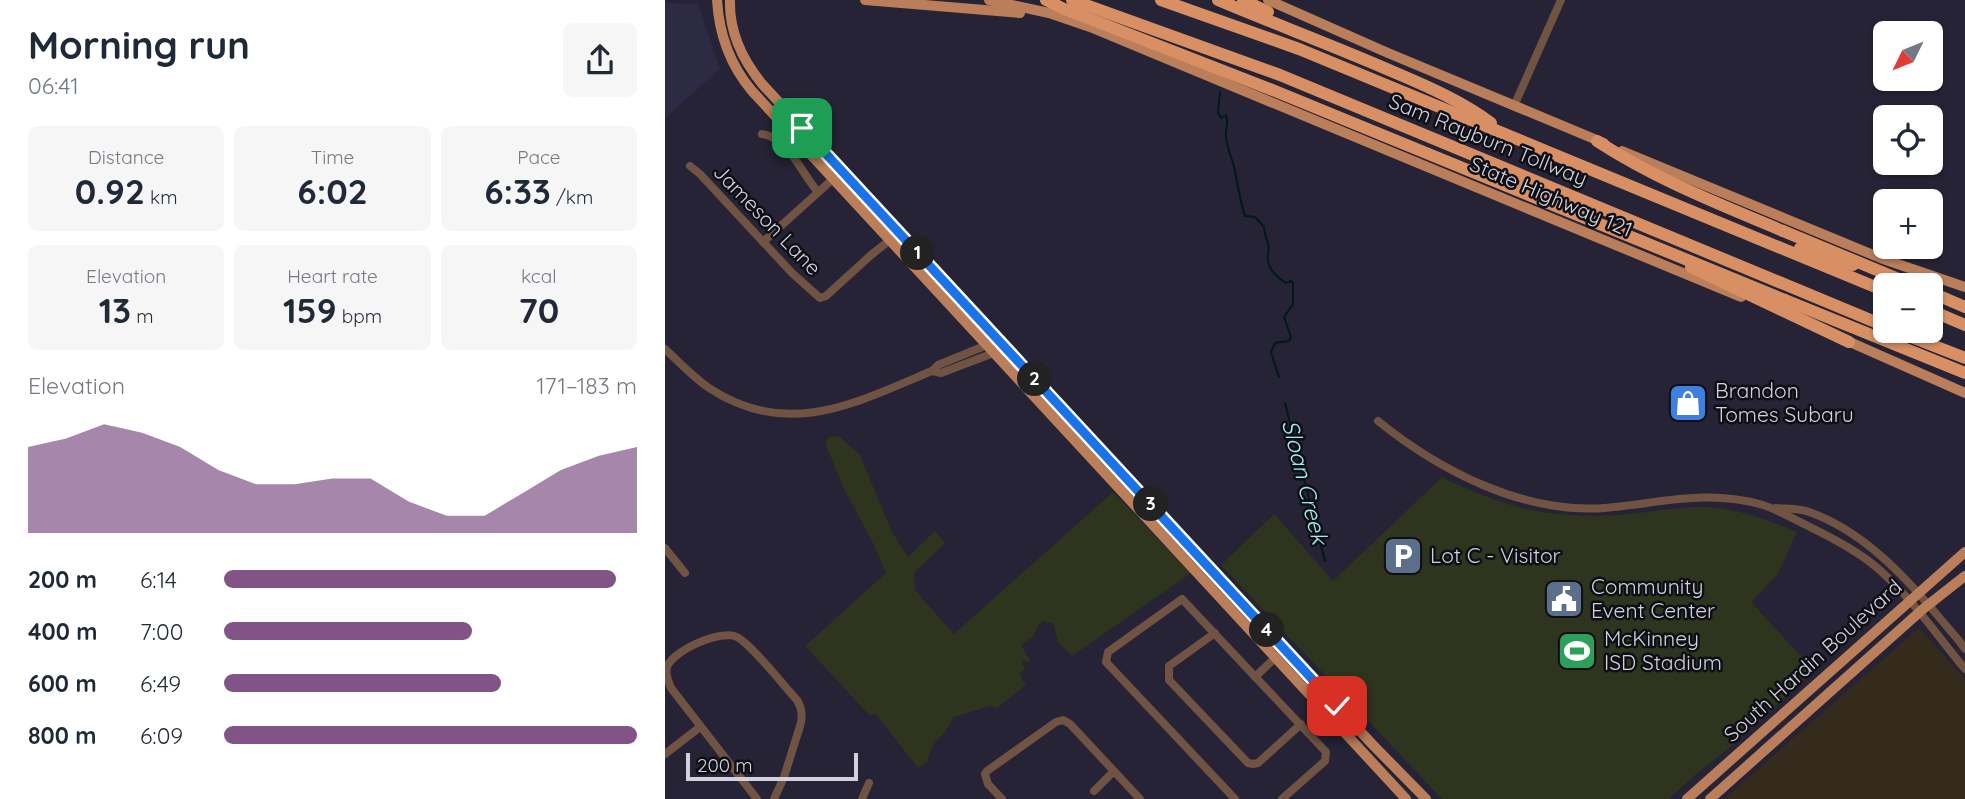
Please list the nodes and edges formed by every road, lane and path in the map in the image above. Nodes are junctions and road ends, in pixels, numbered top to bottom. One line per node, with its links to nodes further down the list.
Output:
1 (717, 0): 14 (main road)
2 (730, 0): 15 (main road)
3 (865, 0): 12 (main road)
4 (989, 0): 12 (main road)
5 (1047, 0): 43 (highway, bridge)
6 (1073, 0): 20 (highway, Sam Rayburn Tollway)
7 (1161, 0): 18 (highway, Sam Rayburn Tollway)
8 (1243, 0): 13 (highway)
9 (1268, 0): 16 (main road)
10 (1561, 0): 16 (street)
11 (1219, 1): 13 (highway)
12 (1121, 41): 38 (main road, State Highway 121)
13 (1330, 44): 18 (highway)
14 (734, 65): 15 (main road); 22 (main road)
15 (763, 85): 24 (main road)
16 (1514, 106): 19 (main road)
17 (762, 134): 23 (street)
18 (1509, 135): 26 (highway, Sam Rayburn Tollway)
19 (1597, 141): 28 (highway, bridge); 30 (main road)
20 (1487, 160): 36 (highway, Sam Rayburn Tollway); 38 (highway)
21 (690, 166): 25 (street, Jameson Lane)
22 (833, 178): 23 (street); 24 (main road)
23 (818, 192): 25 (street)
24 (895, 237): 25 (street, Jameson Lane); 40 (main road)
25 (763, 242)
26 (1772, 244): 27 (highway); 29 (highway, Sam Rayburn Tollway)
27 (1881, 273)
28 (1884, 273)
29 (1873, 286)
30 (1965, 287)
31 (1943, 293): 33 (highway)
32 (1943, 296): 34 (highway)
33 (1965, 299)
34 (1965, 307)
35 (1943, 316): 37 (highway)
36 (1873, 321)
37 (1965, 325)
38 (1849, 342): 44 (main road, State Highway 121)
39 (1926, 343): 42 (highway)
40 (997, 346): 41 (street); 59 (main road); 62 (main road)
41 (665, 349)
42 (1965, 359)
43 (1965, 373)
44 (1937, 382): 45 (main road, State Highway 121); 46 (main road)
45 (1965, 393)
46 (1965, 399)
47 (1378, 421): 48 (street)
48 (1770, 508): 53 (street); 54 (street)
49 (665, 548): 51 (street)
50 (1965, 552): 53 (main road, South Hardin Boulevard)
51 (685, 573)
52 (1965, 576): 55 (main road, South Hardin Boulevard)
53 (1918, 593): 54 (main road, South Hardin Boulevard); 55 (street)
54 (1909, 601): 56 (street); 79 (main road, South Hardin Boulevard)
55 (1929, 605): 56 (main road, South Hardin Boulevard); 58 (street)
56 (1919, 613): 60 (street); 80 (main road, South Hardin Boulevard)
57 (1215, 634): 61 (street); 63 (street); 75 (street)
58 (1965, 649)
59 (1276, 657): 61 (street); 62 (main road)
60 (1965, 668)
61 (1255, 677): 63 (street)
62 (1333, 710): 65 (street); 77 (main road); 78 (main road)
63 (1301, 724): 65 (street)
64 (700, 727): 66 (street); 70 (street); 71 (street)
65 (1308, 732): 76 (street)
66 (665, 754)
67 (1114, 771): 69 (street); 73 (street); 74 (street)
68 (869, 783): 72 (street)
69 (1094, 791)
70 (757, 799)
71 (774, 799)
72 (862, 799)
73 (1002, 799)
74 (1140, 799)
75 (1235, 799)
76 (1282, 799)
77 (1406, 799)
78 (1426, 799)
79 (1687, 799)
80 (1710, 799)

